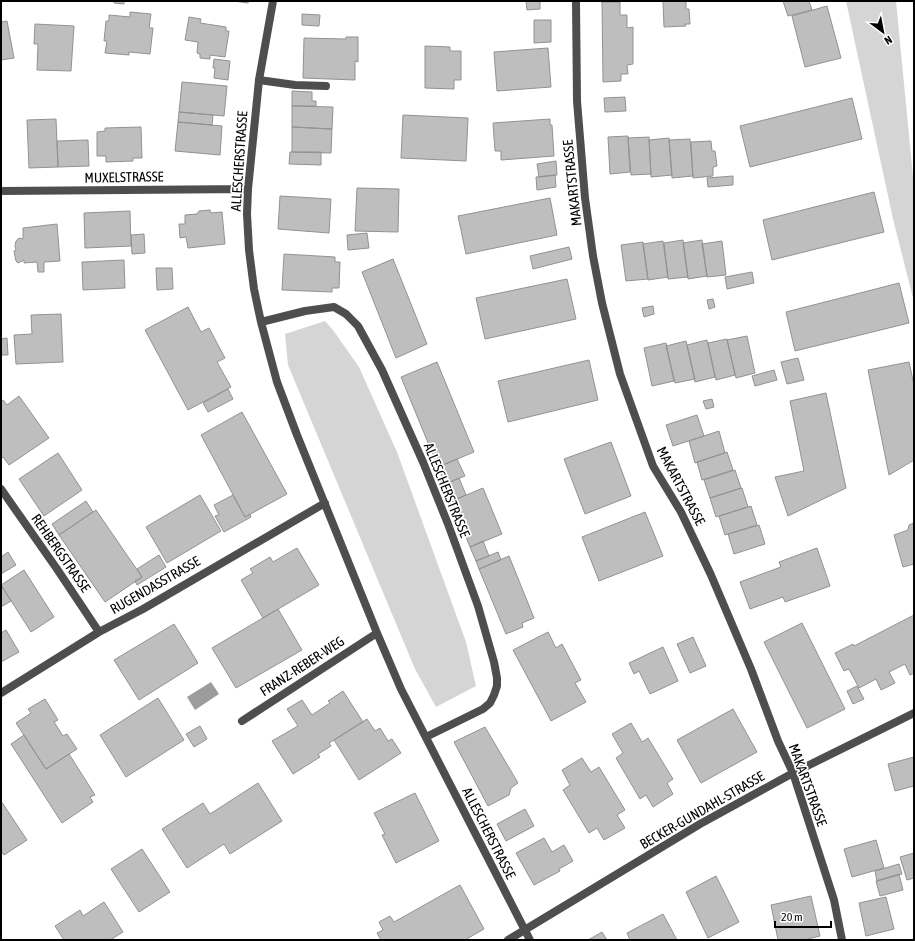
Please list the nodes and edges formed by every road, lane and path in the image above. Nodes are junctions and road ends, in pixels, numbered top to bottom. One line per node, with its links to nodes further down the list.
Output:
1 (273, 1): 3 (street, ALLESCHERSTRASSE)
2 (576, 1): 16 (street, MAKARTSTRASSE)
3 (259, 80): 4 (street); 5 (street, ALLESCHERSTRASSE)
4 (326, 86)
5 (248, 189): 6 (street, MUXELSTRASSE); 7 (street, ALLESCHERSTRASSE)
6 (1, 191)
7 (261, 322): 9 (street, ALLESCHERSTRASSE); 15 (street, ALLESCHERSTRASSE)
8 (1, 489): 10 (street, REHBERGSTRASSE)
9 (324, 503): 10 (street, RUGENDASSTRASSE); 11 (street, ALLESCHERSTRASSE)
10 (99, 632): 12 (street, RUGENDASSTRASSE)
11 (377, 633): 14 (street, FRANZ-REBER-WEG); 15 (street, ALLESCHERSTRASSE)
12 (1, 693)
13 (914, 713): 16 (street, BECKER-GUNDAHL-STRASSE)
14 (242, 721)
15 (426, 737): 17 (street, ALLESCHERSTRASSE)
16 (793, 773): 17 (street, BECKER-GUNDAHL-STRASSE); 20 (street, MAKARTSTRASSE)
17 (524, 931): 18 (street, BECKER-GUNDAHL-STRASSE); 19 (street, ALLESCHERSTRASSE)
18 (508, 940)
19 (530, 940)
20 (842, 940)

